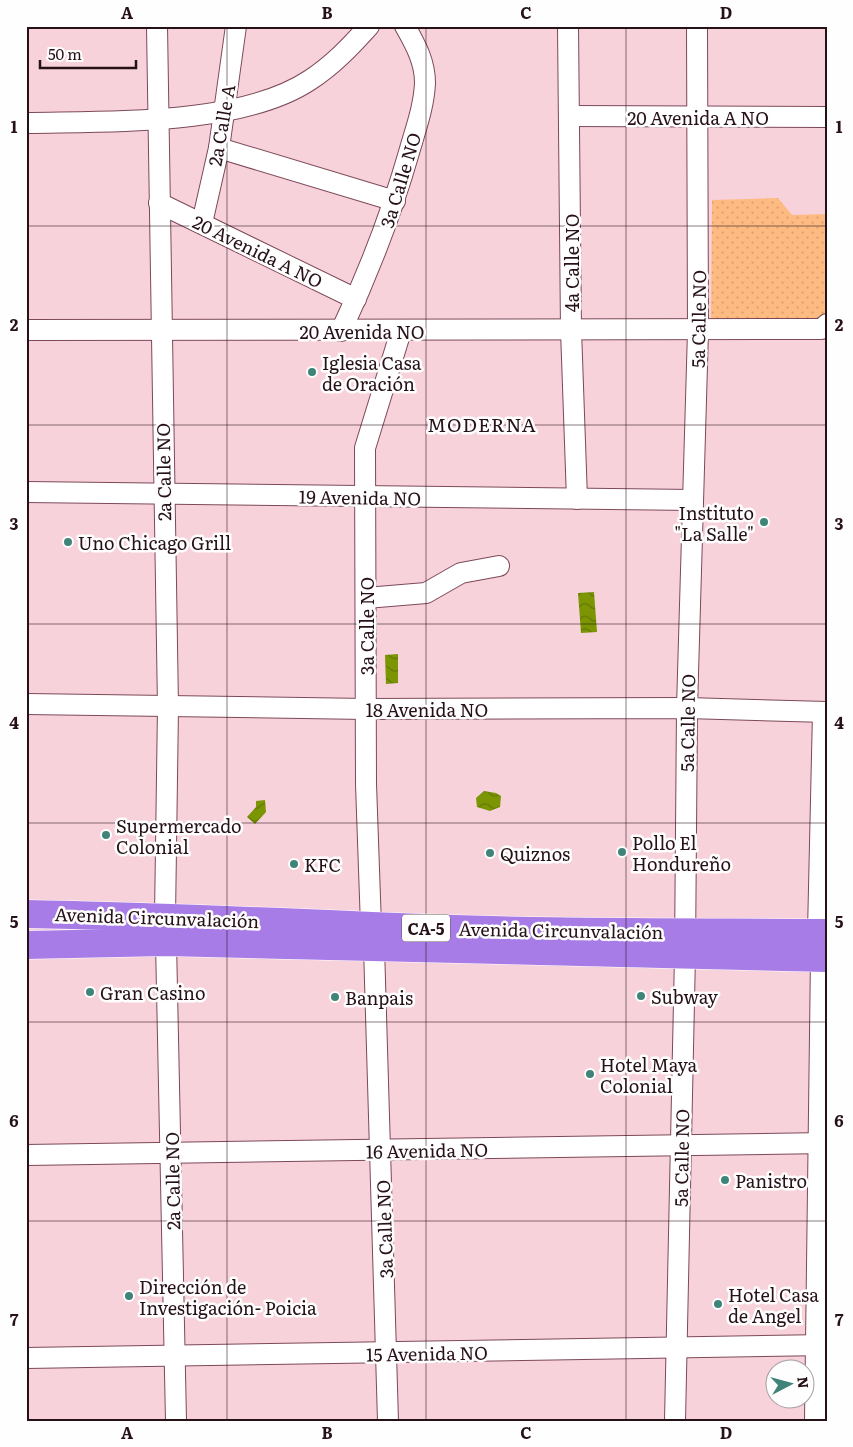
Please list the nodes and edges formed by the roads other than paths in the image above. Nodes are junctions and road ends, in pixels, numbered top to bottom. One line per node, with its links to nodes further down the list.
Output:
1 (157, 26): 11 (street, 2a Calle NO)
2 (236, 26): 7 (street, 2a Calle A)
3 (369, 26): 7 (street)
4 (404, 26): 14 (street, 3a Calle NO)
5 (568, 26): 8 (street, 4a Calle NO)
6 (697, 26): 9 (street, 5a Calle NO)
7 (225, 110): 11 (street); 13 (street, 2a Calle A)
8 (570, 116): 9 (street, 20 Avenida A NO); 20 (street, 4a Calle NO)
9 (698, 117): 10 (street, 20 Avenida A NO); 24 (street, 5a Calle NO)
10 (827, 118)
11 (158, 119): 12 (street); 15 (street, 2a Calle NO)
12 (26, 123)
13 (219, 148): 14 (street); 16 (street, 2a Calle A)
14 (395, 201): 17 (street, 3a Calle NO)
15 (159, 203): 16 (street, 20 Avenida A NO); 21 (street, 2a Calle NO)
16 (202, 223): 17 (street, 20 Avenida A NO)
17 (356, 299): 22 (street, 3a Calle NO)
18 (827, 324): 24 (street, 20 Avenida NO)
19 (26, 330): 21 (street, 20 Avenida NO)
20 (572, 330): 23 (street, 20 Avenida NO); 24 (street, 20 Avenida NO); 28 (street, 4a Calle NO)
21 (161, 331): 22 (street, 20 Avenida NO); 26 (street, 2a Calle NO)
22 (341, 331): 23 (street, 20 Avenida NO)
23 (401, 331): 27 (street, 3a Calle NO)
24 (698, 331): 29 (street, 5a Calle NO)
25 (26, 492): 26 (street, 19 Avenida NO)
26 (164, 495): 27 (street, 19 Avenida NO); 33 (street, 2a Calle NO)
27 (366, 497): 28 (street, 19 Avenida NO); 31 (street, 3a Calle NO)
28 (577, 499): 29 (street, 19 Avenida NO)
29 (693, 500): 34 (street, 5a Calle NO)
30 (500, 566): 31 (street)
31 (366, 598): 35 (street, 3a Calle NO)
32 (26, 704): 33 (street, 18 Avenida NO)
33 (168, 706): 35 (street, 18 Avenida NO); 38 (street, 2a Calle NO)
34 (687, 708): 35 (street, 18 Avenida NO); 36 (street, 18 Avenida NO); 40 (street, 5a Calle NO)
35 (367, 709): 39 (street, 3a Calle NO)
36 (825, 712): 42 (street)
37 (26, 914): 38 (highway, Avenida Circunvalación / CA-5)
38 (165, 929): 39 (highway, Avenida Circunvalación / CA-5); 41 (highway, Avenida Circunvalación / CA-5); 46 (street, 2a Calle NO)
39 (373, 937): 40 (highway, Avenida Circunvalación / CA-5); 45 (street, 3a Calle NO)
40 (685, 944): 42 (highway, Avenida Circunvalación / CA-5); 44 (street, 5a Calle NO)
41 (26, 945)
42 (823, 945): 43 (street)
43 (822, 1143): 44 (street, 16 Avenida NO); 48 (street)
44 (681, 1146): 45 (street, 16 Avenida NO); 49 (street, 5a Calle NO)
45 (382, 1150): 46 (street, 16 Avenida NO); 50 (street, 3a Calle NO)
46 (171, 1153): 47 (street, 16 Avenida NO); 51 (street, 2a Calle NO)
47 (26, 1155)
48 (821, 1346): 49 (street, 15 Avenida NO); 56 (street)
49 (677, 1349): 50 (street, 15 Avenida NO); 55 (street, 5a Calle NO)
50 (388, 1353): 51 (street, 15 Avenida NO); 54 (street, 3a Calle NO)
51 (175, 1356): 52 (street, 15 Avenida NO); 53 (street, 2a Calle NO)
52 (26, 1358)
53 (176, 1421)
54 (388, 1421)
55 (675, 1421)
56 (815, 1421)

